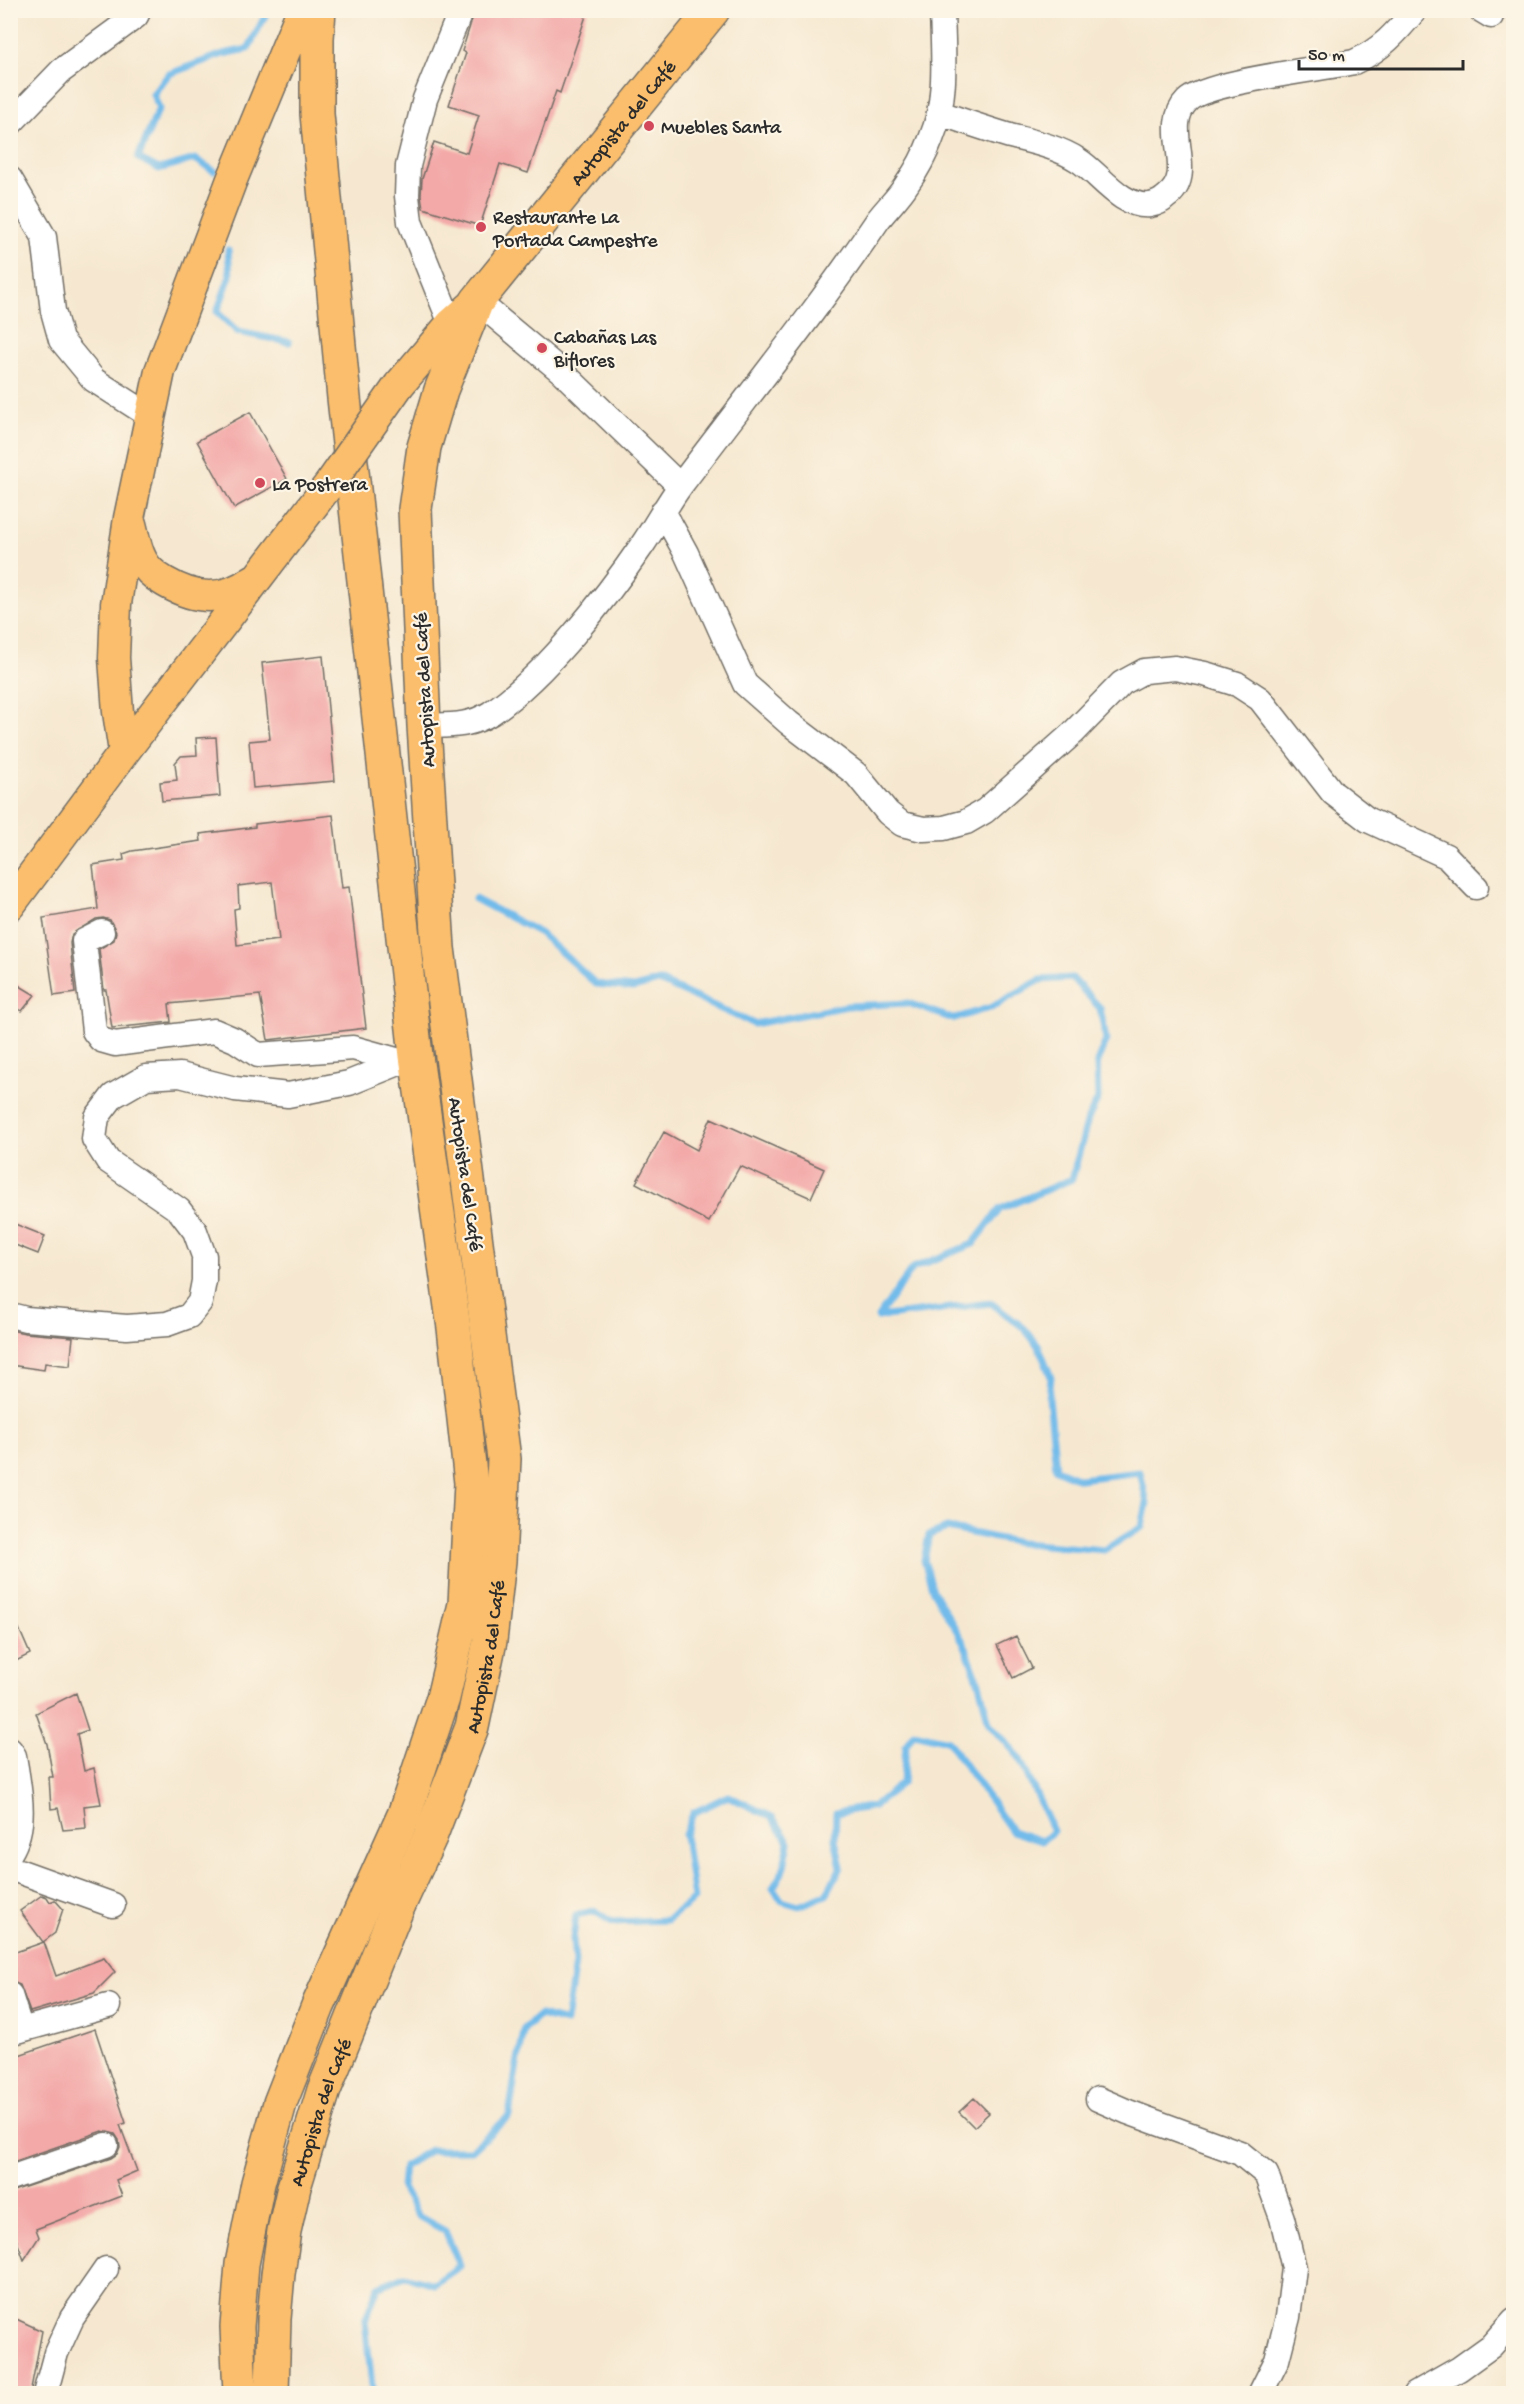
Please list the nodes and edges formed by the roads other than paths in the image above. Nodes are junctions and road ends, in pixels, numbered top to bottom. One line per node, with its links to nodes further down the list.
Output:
1 (139, 10): 9 (street)
2 (302, 10): 13 (main road)
3 (319, 10): 23 (highway, Autopista del Café)
4 (461, 10): 12 (street)
5 (713, 10): 11 (highway, Autopista del Café)
6 (942, 10): 8 (street)
7 (1415, 10): 8 (street)
8 (940, 113): 14 (street)
9 (10, 123)
10 (10, 179): 13 (street)
11 (477, 301): 12 (main road); 14 (street); 18 (highway, Autopista del Café)
12 (451, 324): 17 (main road, bridge)
13 (150, 416): 16 (main road)
14 (680, 486): 15 (street)
15 (663, 511): 18 (street); 20 (street)
16 (129, 518): 17 (main road); 19 (main road)
17 (256, 578): 19 (main road)
18 (424, 726): 39 (highway, Autopista del Café)
19 (124, 752): 21 (main road)
20 (1476, 887)
21 (10, 905)
22 (102, 932): 23 (street)
23 (408, 1059): 24 (street); 38 (highway, Autopista del Café)
24 (10, 1315)
25 (10, 1750): 26 (street)
26 (10, 1853)
27 (10, 1868): 28 (street)
28 (114, 1905)
29 (10, 1995): 31 (street)
30 (108, 2007): 31 (street)
31 (16, 2031)
32 (1098, 2099): 40 (street)
33 (106, 2145): 34 (street)
34 (10, 2178)
35 (106, 2269): 37 (street)
36 (1514, 2320): 41 (street)
37 (45, 2394)
38 (240, 2394)
39 (272, 2394)
40 (1260, 2394)
41 (1415, 2394)

